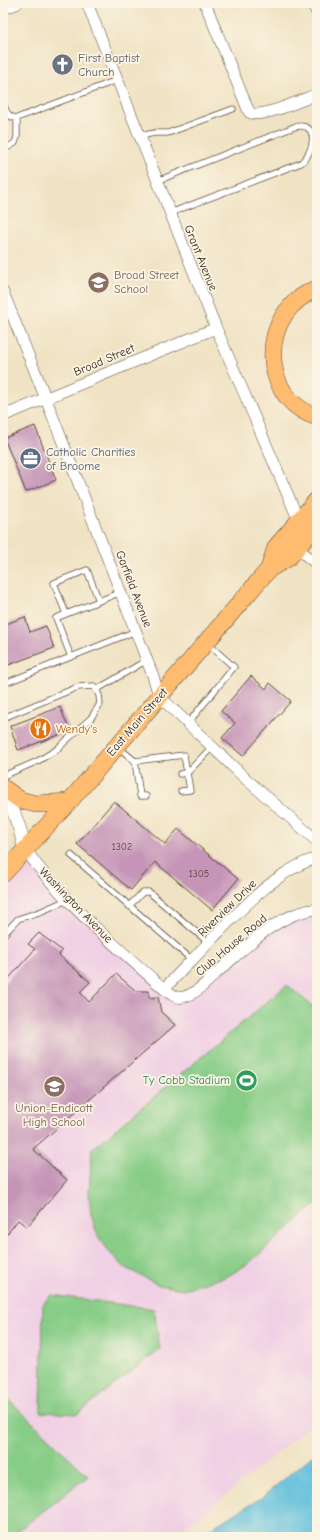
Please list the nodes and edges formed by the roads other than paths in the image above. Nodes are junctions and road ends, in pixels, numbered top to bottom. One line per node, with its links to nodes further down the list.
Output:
1 (16, 3): 5 (street)
2 (87, 3): 7 (street, Grant Avenue)
3 (205, 3): 8 (street)
4 (314, 3): 6 (street)
5 (3, 8)
6 (317, 11)
7 (117, 80): 11 (lane); 12 (street, Grant Avenue)
8 (317, 94)
9 (3, 103): 11 (lane)
10 (233, 109): 12 (lane)
11 (17, 118): 13 (lane)
12 (139, 136): 14 (street, Grant Avenue)
13 (3, 150)
14 (157, 181): 15 (street, Grant Avenue); 15 (lane)
15 (169, 214): 18 (street, Grant Avenue)
16 (317, 289): 21 (main road)
17 (3, 292): 19 (street, Garfield Avenue)
18 (216, 328): 19 (street, Broad Street); 23 (street, Grant Avenue)
19 (46, 399): 20 (street, Broad Street); 28 (street, Garfield Avenue)
20 (3, 416)
21 (317, 417)
22 (317, 500): 23 (main road, East Main Street)
23 (299, 521): 27 (main road, East Main Street)
24 (317, 525): 25 (main road, East Main Street)
25 (297, 548): 26 (street); 27 (main road, East Main Street)
26 (317, 564)
27 (269, 569): 32 (main road, East Main Street)
28 (121, 592): 29 (lane); 31 (street, Garfield Avenue)
29 (99, 601): 30 (lane); 30 (lane)
30 (66, 614): 33 (lane)
31 (136, 631): 33 (lane); 34 (street, Garfield Avenue)
32 (206, 642): 37 (main road, East Main Street); 39 (lane)
33 (71, 657): 35 (lane)
34 (147, 660): 36 (lane); 37 (street, Garfield Avenue)
35 (3, 684)
36 (96, 690): 38 (lane); 47 (lane)
37 (159, 696): 39 (street, Garfield Avenue); 40 (main road, East Main Street)
38 (3, 718)
39 (188, 723): 41 (street, Garfield Avenue)
40 (117, 746): 42 (lane); 50 (main road, East Main Street)
41 (212, 747): 43 (lane); 51 (street, Garfield Avenue)
42 (135, 761): 43 (lane); 45 (lane)
43 (187, 773): 44 (lane); 48 (lane)
44 (180, 774)
45 (138, 778): 46 (lane); 49 (lane)
46 (144, 778)
47 (4, 783): 50 (main road); 52 (street, Washington Avenue)
48 (181, 791)
49 (146, 796)
50 (69, 802): 52 (main road, East Main Street)
51 (317, 841)
52 (25, 849): 55 (main road, East Main Street); 56 (street, Washington Avenue)
53 (71, 855): 57 (lane)
54 (317, 858): 60 (street, Riverview Drive)
55 (3, 874)
56 (67, 900): 59 (lane); 62 (street, Washington Avenue)
57 (129, 906): 60 (lane); 61 (lane)
58 (317, 909): 62 (street, Club House Road)
59 (3, 935)
60 (209, 943): 61 (street, Riverview Drive)
61 (192, 960): 62 (street, Riverview Drive)
62 (164, 989)

